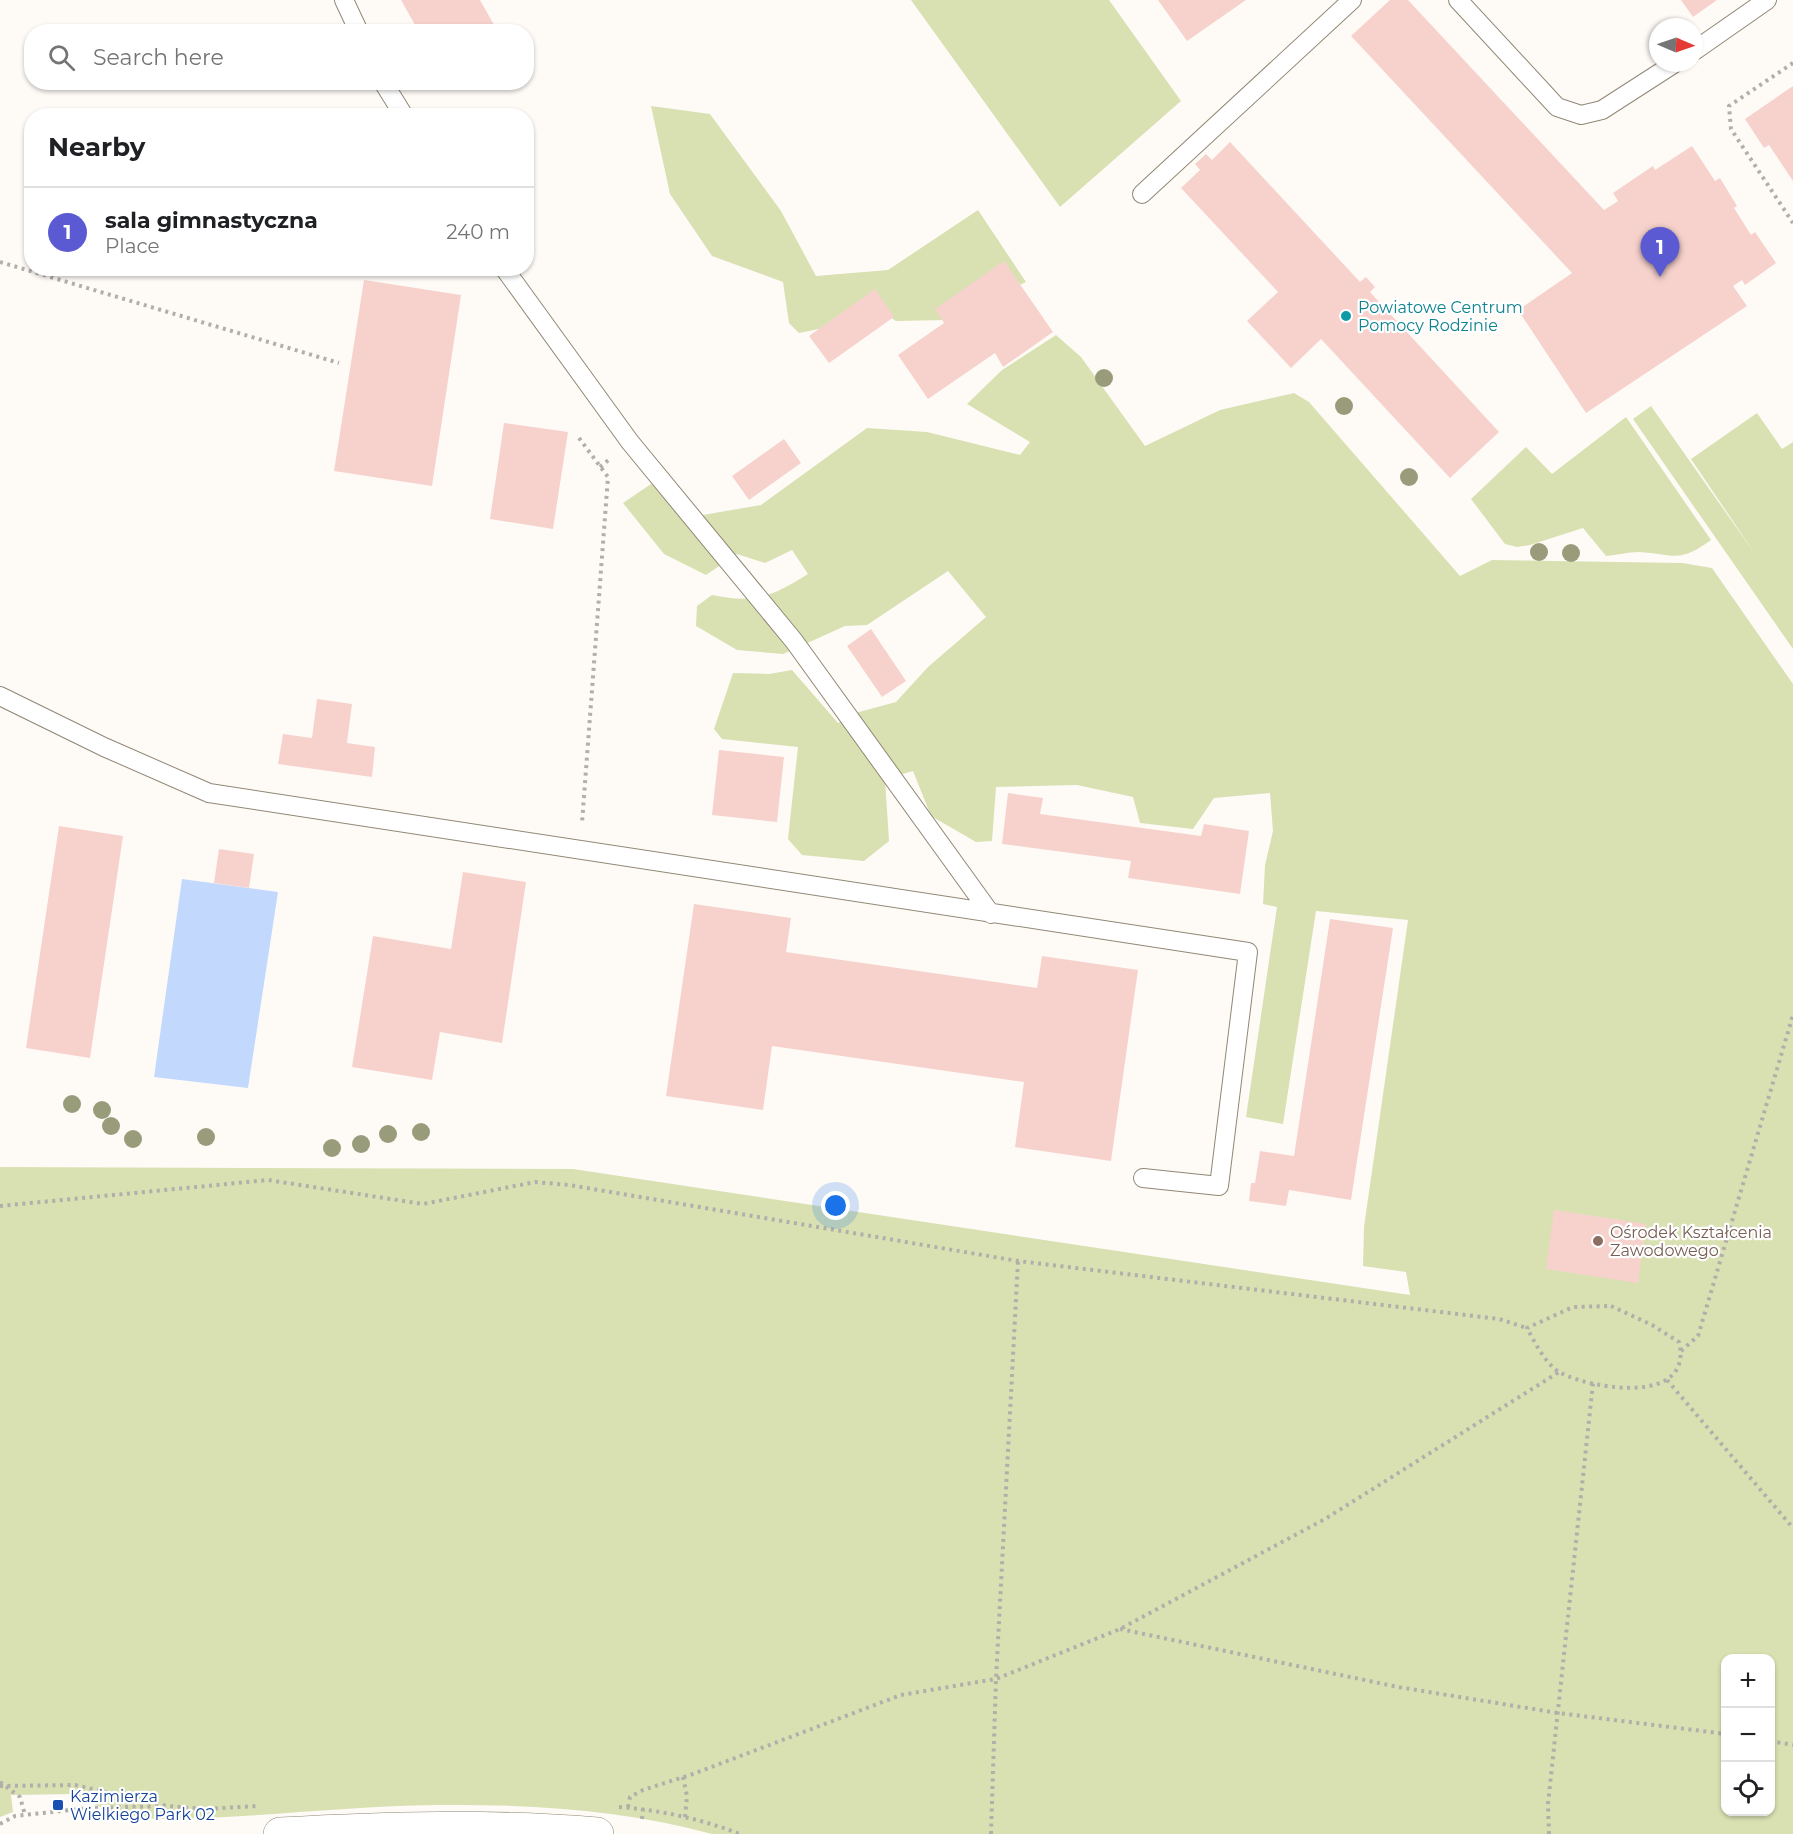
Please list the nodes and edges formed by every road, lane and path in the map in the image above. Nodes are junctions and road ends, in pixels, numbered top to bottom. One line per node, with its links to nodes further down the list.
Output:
1 (344, 0): 5 (lane)
2 (1352, 0): 11 (lane)
3 (1458, 0): 8 (lane)
4 (1767, 0): 6 (lane)
5 (355, 24)
6 (1703, 45)
7 (1793, 63): 12 (path)
8 (1661, 72)
9 (388, 90): 10 (lane)
10 (399, 108)
11 (1142, 194)
12 (1793, 223)
13 (0, 262): 14 (path)
14 (24, 269)
15 (47, 276): 17 (path)
16 (510, 276): 21 (lane)
17 (339, 363)
18 (579, 438): 20 (path)
19 (0, 696): 20 (lane)
20 (580, 849): 21 (lane)
21 (991, 914): 23 (lane)
22 (1793, 1015): 27 (path)
23 (1143, 1178)
24 (0, 1206): 25 (path)
25 (1018, 1261): 26 (path); 33 (path)
26 (1527, 1328): 27 (path); 28 (path)
27 (1681, 1351): 29 (path)
28 (1559, 1372): 30 (path); 32 (path)
29 (1667, 1380): 30 (path); 31 (path)
30 (1593, 1383): 34 (path)
31 (1793, 1528)
32 (1120, 1629): 33 (path); 34 (path)
33 (996, 1679): 38 (path); 49 (path)
34 (1558, 1713): 35 (path); 50 (path)
35 (1721, 1733)
36 (1775, 1742): 37 (path)
37 (1793, 1745)
38 (683, 1778): 40 (path); 43 (path)
39 (0, 1782): 42 (path)
40 (628, 1807)
41 (643, 1808): 45 (path)
42 (25, 1815): 44 (path); 46 (path)
43 (685, 1818)
44 (167, 1819)
45 (642, 1819)
46 (0, 1824)
47 (280, 1834): 48 (street)
48 (597, 1834)
49 (991, 1834)
50 (1549, 1834)

